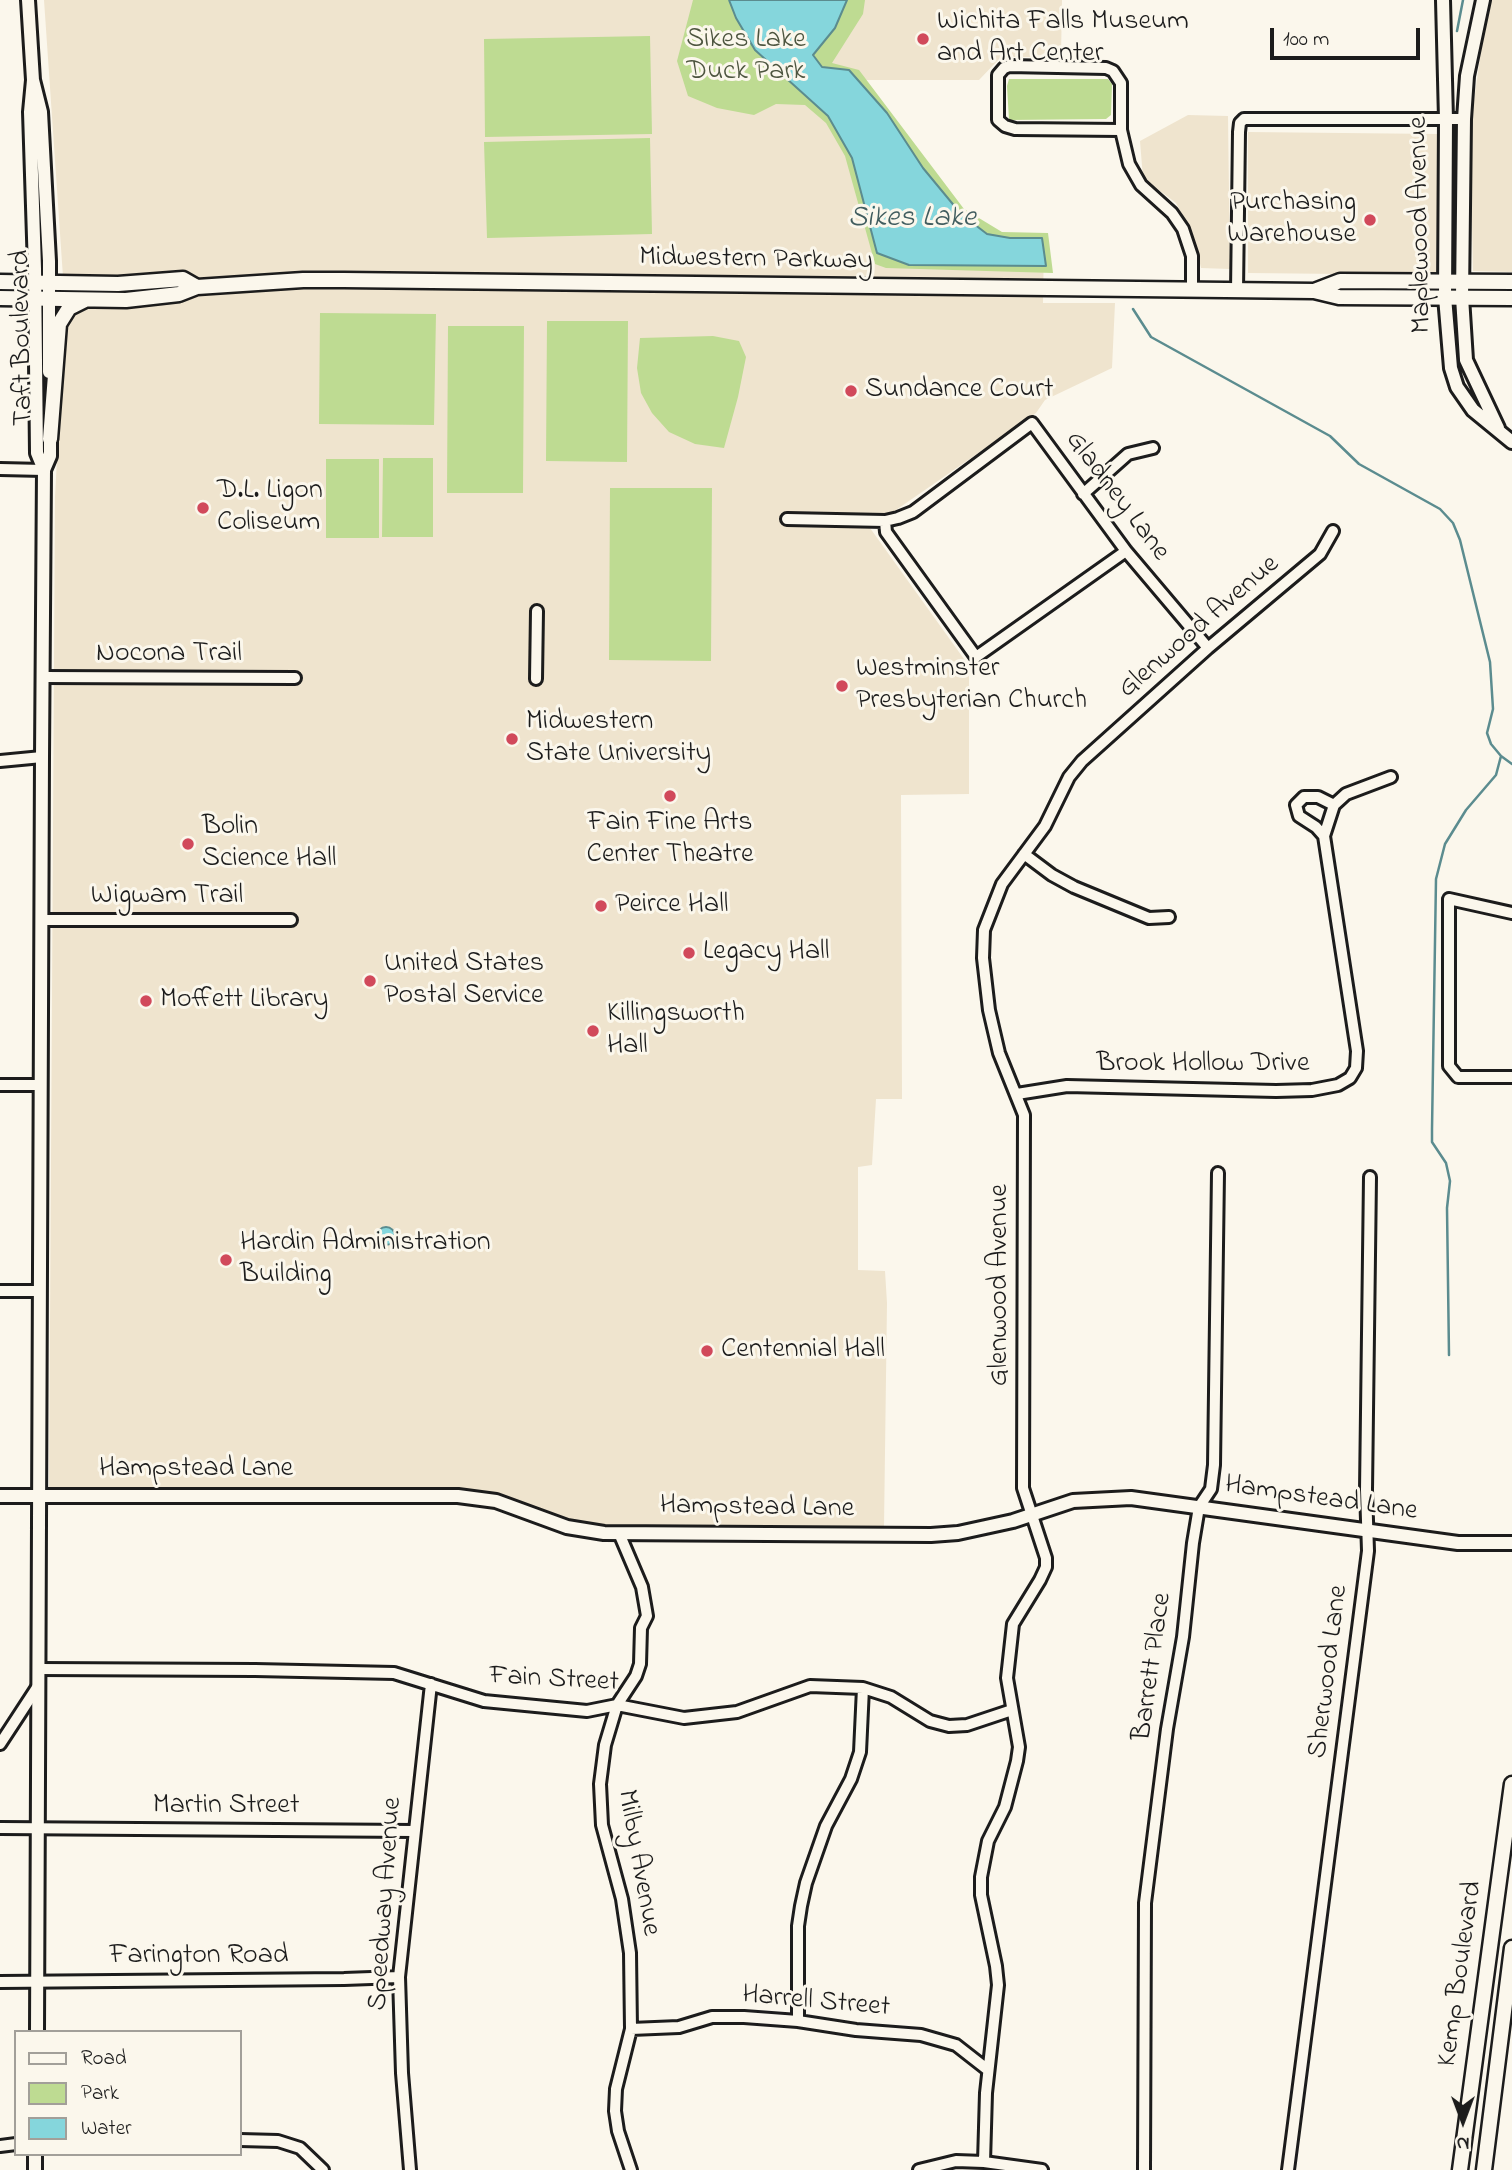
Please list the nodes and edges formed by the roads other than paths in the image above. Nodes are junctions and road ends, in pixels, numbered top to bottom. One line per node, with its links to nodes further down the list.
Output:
1 (28, 0): 11 (street, Taft Boulevard)
2 (1443, 0): 4 (street, Maplewood Avenue)
3 (1483, 0): 5 (street, Maplewood Avenue)
4 (1446, 119): 5 (street); 8 (street, Maplewood Avenue); 14 (street)
5 (1464, 119): 9 (street, Maplewood Avenue)
6 (1121, 130): 6 (street); 13 (street)
7 (0, 282): 11 (main road, Midwestern Parkway)
8 (1445, 282): 9 (main road, Midwestern Parkway); 15 (main road, Midwestern Parkway); 17 (street, Maplewood Avenue)
9 (1462, 282): 10 (main road, Midwestern Parkway); 18 (street, Maplewood Avenue)
10 (1512, 282)
11 (42, 283): 12 (main road, Midwestern Parkway); 20 (street, Taft Boulevard)
12 (197, 287): 13 (main road, Midwestern Parkway); 21 (main road, Midwestern Parkway)
13 (1192, 290): 14 (main road, Midwestern Parkway)
14 (1237, 291): 15 (main road, Midwestern Parkway)
15 (1314, 292): 17 (main road, Midwestern Parkway)
16 (0, 298): 20 (main road, Midwestern Parkway)
17 (1445, 298): 18 (main road, Midwestern Parkway); 22 (street, Maplewood Avenue)
18 (1462, 298): 19 (main road, Midwestern Parkway); 22 (street, Maplewood Avenue)
19 (1512, 298)
20 (42, 299): 21 (main road, Midwestern Parkway); 23 (street, Taft Boulevard); 27 (street, Taft Boulevard)
21 (86, 300): 23 (main road)
22 (1499, 431): 24 (street, Maplewood Avenue)
23 (50, 439): 27 (street, Taft Boulevard)
24 (1512, 442)
25 (1153, 448): 28 (street)
26 (0, 470): 27 (street)
27 (44, 470): 35 (street, Taft Boulevard)
28 (1083, 494): 30 (street, Gladney Lane); 32 (street, Gladney Lane)
29 (787, 519): 30 (street, Gladney Lane)
30 (885, 521): 32 (street)
31 (1332, 531): 34 (street, Glenwood Avenue)
32 (1126, 551): 34 (street, Gladney Lane)
33 (537, 611): 37 (street)
34 (1208, 648): 43 (street, Glenwood Avenue)
35 (43, 677): 36 (street, Nocona Trail); 38 (street, Taft Boulevard)
36 (295, 678)
37 (536, 679)
38 (42, 757): 39 (street); 46 (street, Taft Boulevard)
39 (0, 761)
40 (1391, 777): 41 (street)
41 (1334, 805): 42 (street, Brook Hollow Drive); 42 (street)
42 (1324, 836): 51 (street, Brook Hollow Drive)
43 (1024, 853): 45 (street); 51 (street, Glenwood Avenue)
44 (1512, 913): 48 (street)
45 (1169, 917)
46 (43, 920): 47 (street, Wigwam Trail); 50 (street, Taft Boulevard)
47 (291, 920)
48 (1512, 1077)
49 (0, 1085): 50 (street)
50 (40, 1085): 55 (street, Taft Boulevard)
51 (1017, 1094): 59 (street, Glenwood Avenue)
52 (1219, 1173): 58 (street, Barrett Place)
53 (1370, 1177): 60 (street, Sherwood Lane)
54 (0, 1291): 55 (street)
55 (39, 1291): 57 (street, Taft Boulevard)
56 (0, 1496): 57 (street, Hampstead Lane)
57 (38, 1496): 61 (street, Hampstead Lane); 63 (street, Taft Boulevard)
58 (1199, 1507): 59 (street, Hampstead Lane); 60 (street, Hampstead Lane); 90 (street, Barrett Place)
59 (1032, 1514): 61 (street, Hampstead Lane); 68 (street, Glenwood Avenue)
60 (1367, 1531): 62 (street, Hampstead Lane); 91 (street, Sherwood Lane)
61 (619, 1533): 67 (street, Milby Avenue)
62 (1512, 1544)
63 (38, 1669): 64 (street, Fain Street); 65 (street, Taft Boulevard)
64 (430, 1684): 67 (street, Fain Street); 73 (street, Speedway Avenue)
65 (38, 1686): 69 (street); 72 (street, Taft Boulevard)
66 (863, 1688): 67 (street, Fain Street); 68 (street, Fain Street); 79 (street)
67 (617, 1705): 80 (street, Milby Avenue)
68 (1012, 1710): 82 (street, Glenwood Avenue)
69 (0, 1744)
70 (1512, 1784): 74 (main road, Kemp Boulevard)
71 (0, 1828): 72 (street, Martin Street)
72 (37, 1829): 73 (street, Martin Street); 77 (street, Taft Boulevard)
73 (414, 1830): 76 (street, Speedway Avenue)
74 (1489, 1958): 75 (main road); 92 (main road, Kemp Boulevard)
75 (1511, 1958): 93 (main road, Kemp Boulevard)
76 (399, 1977): 77 (street, Farington Road); 86 (street, Speedway Avenue)
77 (38, 1980): 78 (street, Farington Road); 81 (street, Taft Boulevard)
78 (0, 1982)
79 (798, 2021): 80 (street, Harrell Street); 82 (street, Harrell Street)
80 (631, 2029): 87 (street, Milby Avenue)
81 (37, 2030)
82 (988, 2070): 84 (street, Glenwood Avenue)
83 (242, 2140): 85 (street)
84 (984, 2162): 88 (street); 89 (street)
85 (323, 2170)
86 (410, 2170)
87 (631, 2170)
88 (919, 2170)
89 (1042, 2170)
90 (1144, 2170)
91 (1288, 2170)
92 (1460, 2170)
93 (1484, 2170)

